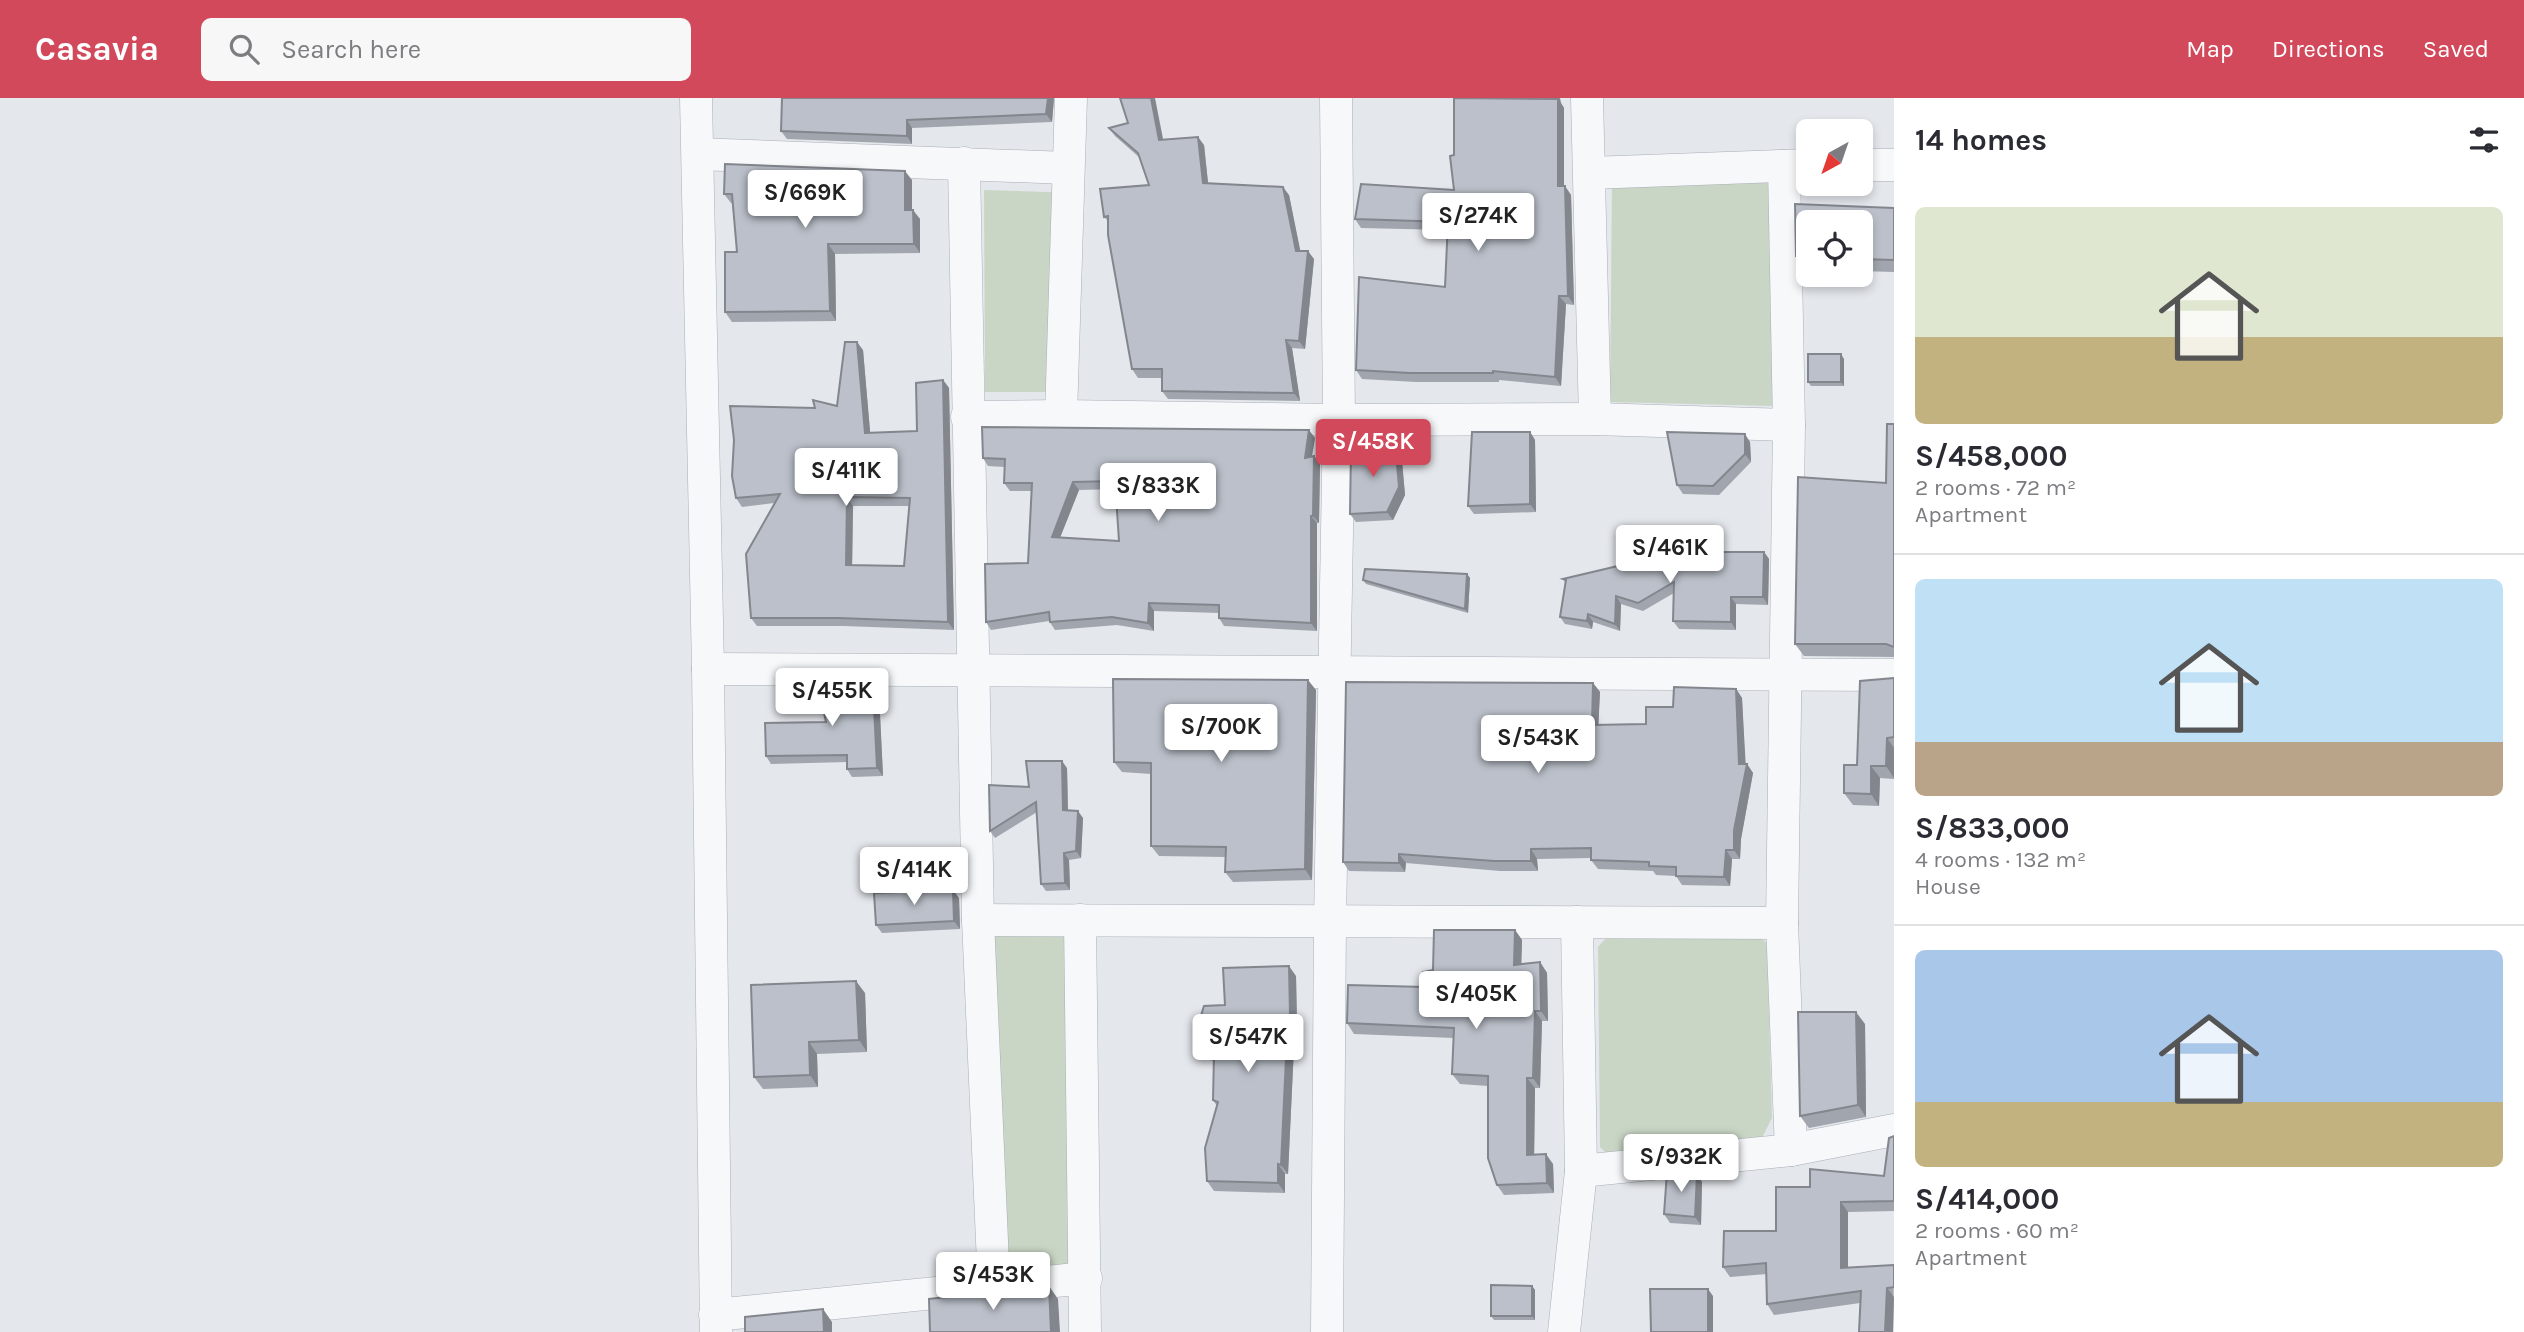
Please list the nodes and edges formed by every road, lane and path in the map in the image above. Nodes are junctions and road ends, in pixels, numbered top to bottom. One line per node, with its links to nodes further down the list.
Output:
1 (696, 98): 5 (street)
2 (1071, 98): 10 (street)
3 (1336, 98): 15 (street)
4 (1587, 98): 11 (street)
5 (698, 155): 6 (street); 17 (street)
6 (964, 163): 10 (street); 13 (street)
7 (1873, 165): 8 (street)
8 (1894, 165)
9 (1796, 166): 11 (street); 16 (street)
10 (1067, 168): 12 (street)
11 (1590, 173): 14 (street)
12 (1060, 416): 13 (street); 15 (street)
13 (967, 417): 18 (street)
14 (1595, 419): 15 (street); 16 (street)
15 (1339, 420): 19 (street)
16 (1789, 425): 20 (street)
17 (708, 669): 18 (street); 32 (street)
18 (975, 670): 19 (street); 22 (street)
19 (1334, 674): 20 (street); 24 (street)
20 (1785, 675): 21 (street); 26 (street)
21 (1894, 675)
22 (978, 920): 23 (street); 31 (street)
23 (1080, 920): 24 (street); 30 (street)
24 (1330, 920): 25 (street); 34 (street)
25 (1577, 922): 26 (street); 29 (street)
26 (1782, 923): 28 (street)
27 (1894, 1130): 28 (street)
28 (1791, 1150): 29 (street)
29 (1581, 1171): 35 (street)
30 (1086, 1278): 31 (street); 33 (street)
31 (994, 1287): 32 (street)
32 (715, 1323)
33 (1085, 1332)
34 (1326, 1332)
35 (1564, 1332)

